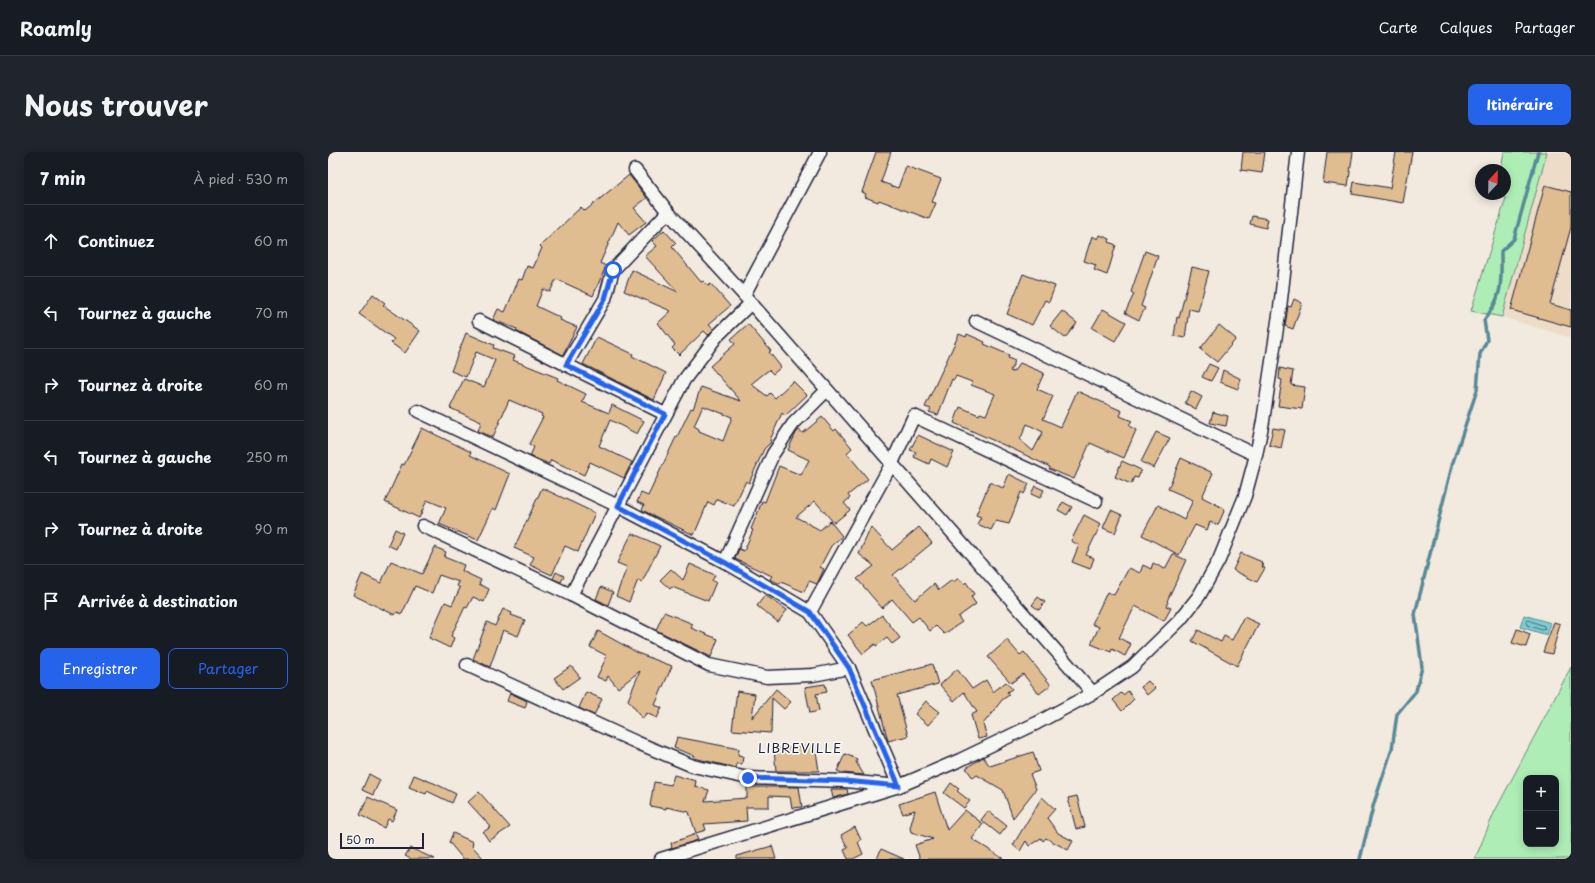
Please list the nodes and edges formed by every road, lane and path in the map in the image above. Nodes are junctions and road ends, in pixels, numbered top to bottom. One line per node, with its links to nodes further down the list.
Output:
1 (820, 152): 5 (street)
2 (1298, 152): 12 (street)
3 (635, 170): 4 (street)
4 (668, 212): 5 (street); 8 (street)
5 (748, 299): 9 (street); 11 (street)
6 (479, 321): 8 (street)
7 (976, 321): 12 (street)
8 (566, 365): 11 (street)
9 (827, 390): 13 (street); 17 (street)
10 (418, 411): 15 (street)
11 (665, 414): 15 (street)
12 (1256, 455): 22 (street)
13 (892, 463): 14 (street); 19 (street); 22 (street)
14 (1096, 501)
15 (618, 506): 17 (street); 18 (street)
16 (423, 526): 18 (street)
17 (724, 562): 19 (street)
18 (571, 595): 21 (street)
19 (810, 612): 21 (street)
20 (467, 665): 23 (street)
21 (849, 668): 23 (street)
22 (1093, 693): 23 (street)
23 (899, 786): 24 (street)
24 (661, 859)

